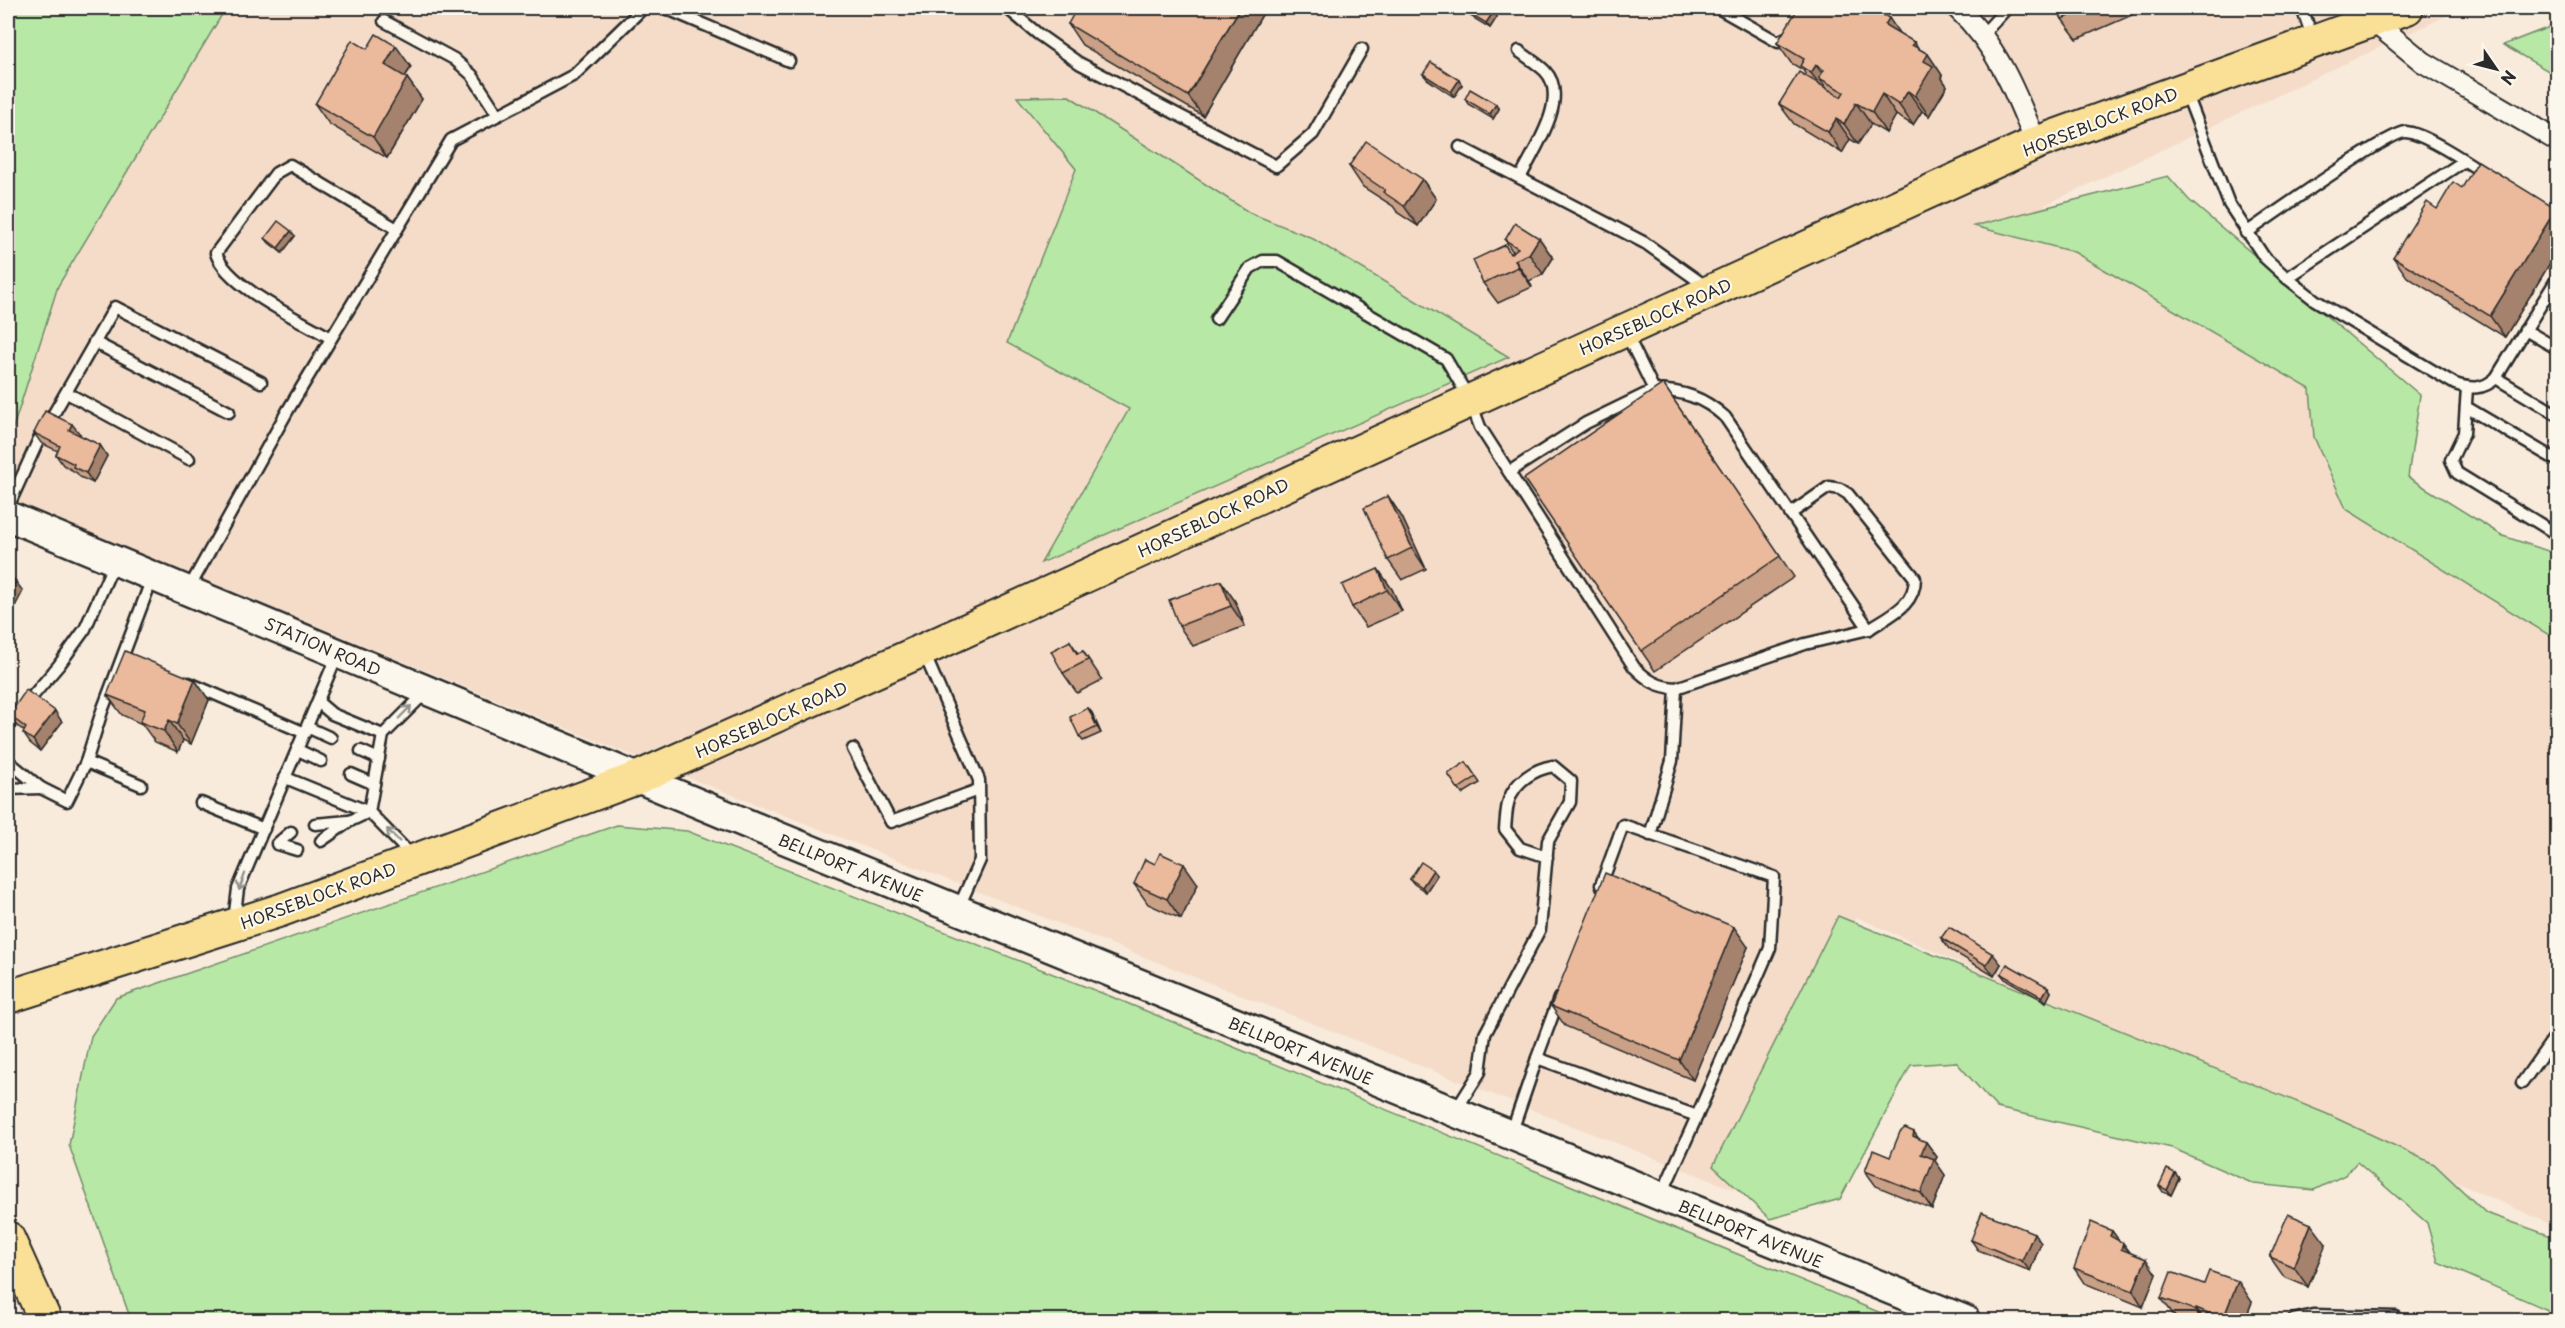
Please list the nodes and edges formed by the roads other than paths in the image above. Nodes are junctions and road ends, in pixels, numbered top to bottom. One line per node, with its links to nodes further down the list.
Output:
1 (643, 8): 18 (lane)
2 (664, 8): 16 (lane)
3 (1007, 8): 14 (lane)
4 (1718, 8): 11 (lane)
5 (1957, 8): 12 (street)
6 (2007, 8): 12 (lane)
7 (2302, 8): 13 (lane)
8 (2407, 8): 10 (main road, HORSEBLOCK ROAD)
9 (384, 21): 18 (lane)
10 (2373, 21): 13 (main road, HORSEBLOCK ROAD); 19 (street)
11 (1795, 25)
12 (1983, 34): 20 (street)
13 (2314, 42): 17 (main road, HORSEBLOCK ROAD)
14 (1362, 49)
15 (1519, 51): 23 (lane)
16 (789, 62)
17 (2184, 89): 20 (main road, HORSEBLOCK ROAD); 26 (lane)
18 (498, 115): 25 (lane)
19 (2558, 141)
20 (2036, 142): 29 (main road, HORSEBLOCK ROAD)
21 (1460, 147): 23 (lane)
22 (2464, 161): 24 (lane); 26 (lane); 28 (lane)
23 (1520, 178): 29 (lane)
24 (2501, 183)
25 (397, 229): 33 (lane); 33 (lane)
26 (2246, 233): 28 (lane)
27 (2558, 277): 32 (lane)
28 (2287, 278): 38 (lane)
29 (1712, 291): 31 (main road, HORSEBLOCK ROAD)
30 (1216, 319): 41 (lane)
31 (1625, 330): 39 (lane); 41 (main road, HORSEBLOCK ROAD)
32 (2525, 330): 35 (lane); 36 (lane)
33 (331, 338): 54 (lane)
34 (94, 342): 37 (lane); 40 (lane); 43 (lane)
35 (2558, 349)
36 (2496, 378): 38 (lane); 44 (lane)
37 (261, 382)
38 (2467, 388): 42 (lane)
39 (1654, 390): 47 (lane); 49 (lane)
40 (67, 393): 45 (lane); 48 (lane)
41 (1470, 399): 47 (lane); 56 (main road, HORSEBLOCK ROAD)
42 (2466, 407): 46 (lane); 51 (lane)
43 (230, 412)
44 (2558, 415)
45 (189, 459)
46 (2558, 461)
47 (1509, 472): 59 (lane)
48 (8, 507)
49 (1790, 514): 55 (lane); 55 (lane)
50 (8, 516): 52 (main road, STATION ROAD)
51 (2558, 535)
52 (115, 560): 53 (main road, STATION ROAD); 62 (lane)
53 (153, 576): 54 (main road, STATION ROAD); 72 (lane)
54 (188, 590): 57 (main road, STATION ROAD)
55 (1869, 629): 59 (lane)
56 (923, 650): 75 (main road, HORSEBLOCK ROAD); 80 (lane)
57 (339, 653): 60 (main road, STATION ROAD); 61 (lane)
58 (174, 676): 63 (lane)
59 (1676, 688): 87 (lane)
60 (428, 690): 64 (lane, one-way to 60); 75 (main road, STATION ROAD)
61 (318, 702): 63 (lane); 64 (lane)
62 (8, 725)
63 (306, 730): 65 (lane); 67 (lane)
64 (383, 735): 69 (lane)
65 (331, 738)
66 (853, 749): 80 (lane)
67 (298, 750): 71 (lane); 74 (lane)
68 (361, 751): 69 (lane)
69 (379, 759): 76 (lane)
70 (8, 760): 78 (lane)
71 (321, 761)
72 (86, 762): 77 (lane); 78 (lane)
73 (351, 774): 76 (lane)
74 (286, 778): 82 (lane); 85 (lane)
75 (637, 778): 93 (main road, HORSEBLOCK ROAD); 95 (main road, BELLPORT AVENUE)
76 (374, 784): 82 (lane)
77 (141, 785)
78 (41, 788): 79 (lane)
79 (8, 789)
80 (978, 790): 95 (lane)
81 (201, 803): 85 (lane)
82 (369, 812): 83 (lane); 93 (lane, one-way to 82)
83 (350, 821): 84 (lane); 89 (lane)
84 (315, 824)
85 (264, 829): 88 (lane)
86 (291, 832): 90 (lane)
87 (1650, 835): 94 (lane); 106 (lane)
88 (259, 840): 90 (lane); 96 (lane, one-way to 96)
89 (321, 841)
90 (277, 844): 91 (lane)
91 (297, 850)
92 (1546, 857): 92 (lane); 105 (lane)
93 (416, 860): 96 (main road, HORSEBLOCK ROAD)
94 (1598, 892)
95 (957, 910): 105 (main road, BELLPORT AVENUE)
96 (233, 926): 98 (main road, HORSEBLOCK ROAD)
97 (8, 981): 98 (main road)
98 (46, 985): 100 (main road, HORSEBLOCK ROAD); 101 (main road)
99 (1562, 992): 103 (lane)
100 (8, 997)
101 (8, 1010)
102 (2557, 1035): 104 (lane)
103 (1537, 1058): 106 (lane); 107 (lane)
104 (2522, 1083)
105 (1454, 1113): 107 (main road, BELLPORT AVENUE)
106 (1697, 1116): 108 (lane)
107 (1510, 1134): 108 (main road, BELLPORT AVENUE)
108 (1661, 1196): 112 (main road, BELLPORT AVENUE)
109 (8, 1238): 111 (main road)
110 (2396, 1317): 113 (lane)
111 (45, 1320)
112 (1965, 1320)
113 (2293, 1320)

